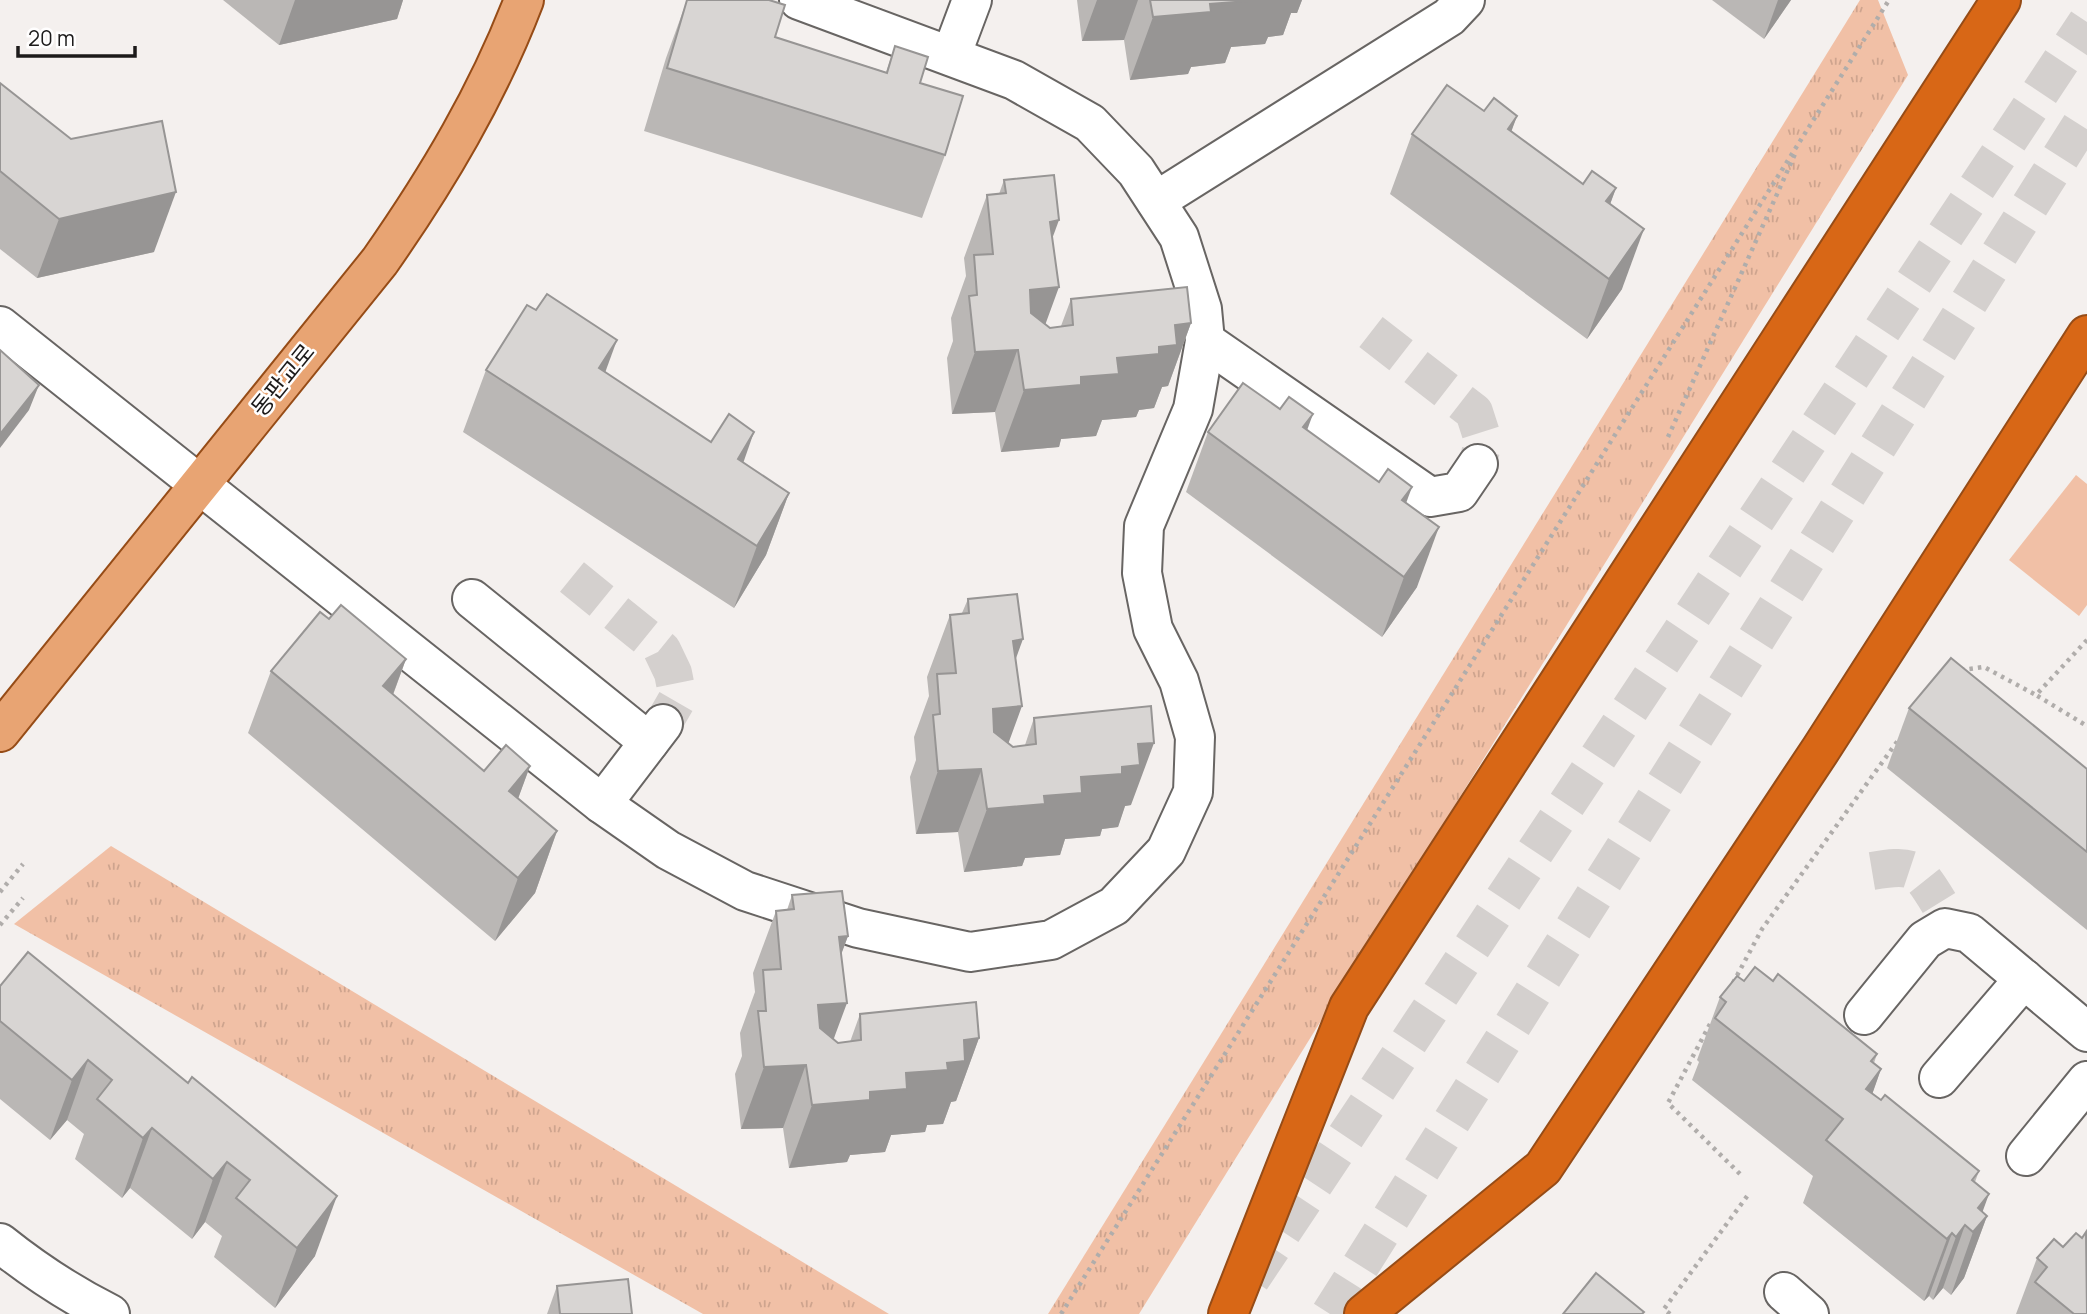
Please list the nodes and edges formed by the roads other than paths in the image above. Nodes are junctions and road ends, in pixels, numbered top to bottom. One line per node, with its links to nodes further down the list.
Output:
1 (524, 0): 12 (main road, 동판교로)
2 (799, 0): 6 (lane)
3 (972, 0): 6 (lane)
4 (1465, 0): 7 (lane)
5 (2001, 0): 24 (highway)
6 (951, 56): 7 (lane)
7 (1156, 201): 10 (lane)
8 (0, 327): 12 (lane)
9 (2087, 335): 25 (highway)
10 (1205, 341): 11 (lane); 15 (lane)
11 (1478, 464)
12 (199, 485): 14 (main road, 동판교로); 15 (lane)
13 (472, 599): 15 (lane)
14 (0, 732)
15 (602, 804)
16 (2024, 979): 17 (lane); 18 (lane); 19 (lane)
17 (1864, 1015)
18 (2087, 1031)
19 (1939, 1078)
20 (2087, 1081): 21 (lane)
21 (2026, 1156)
22 (0, 1243): 23 (lane)
23 (110, 1314)
24 (1228, 1314)
25 (1364, 1314)

